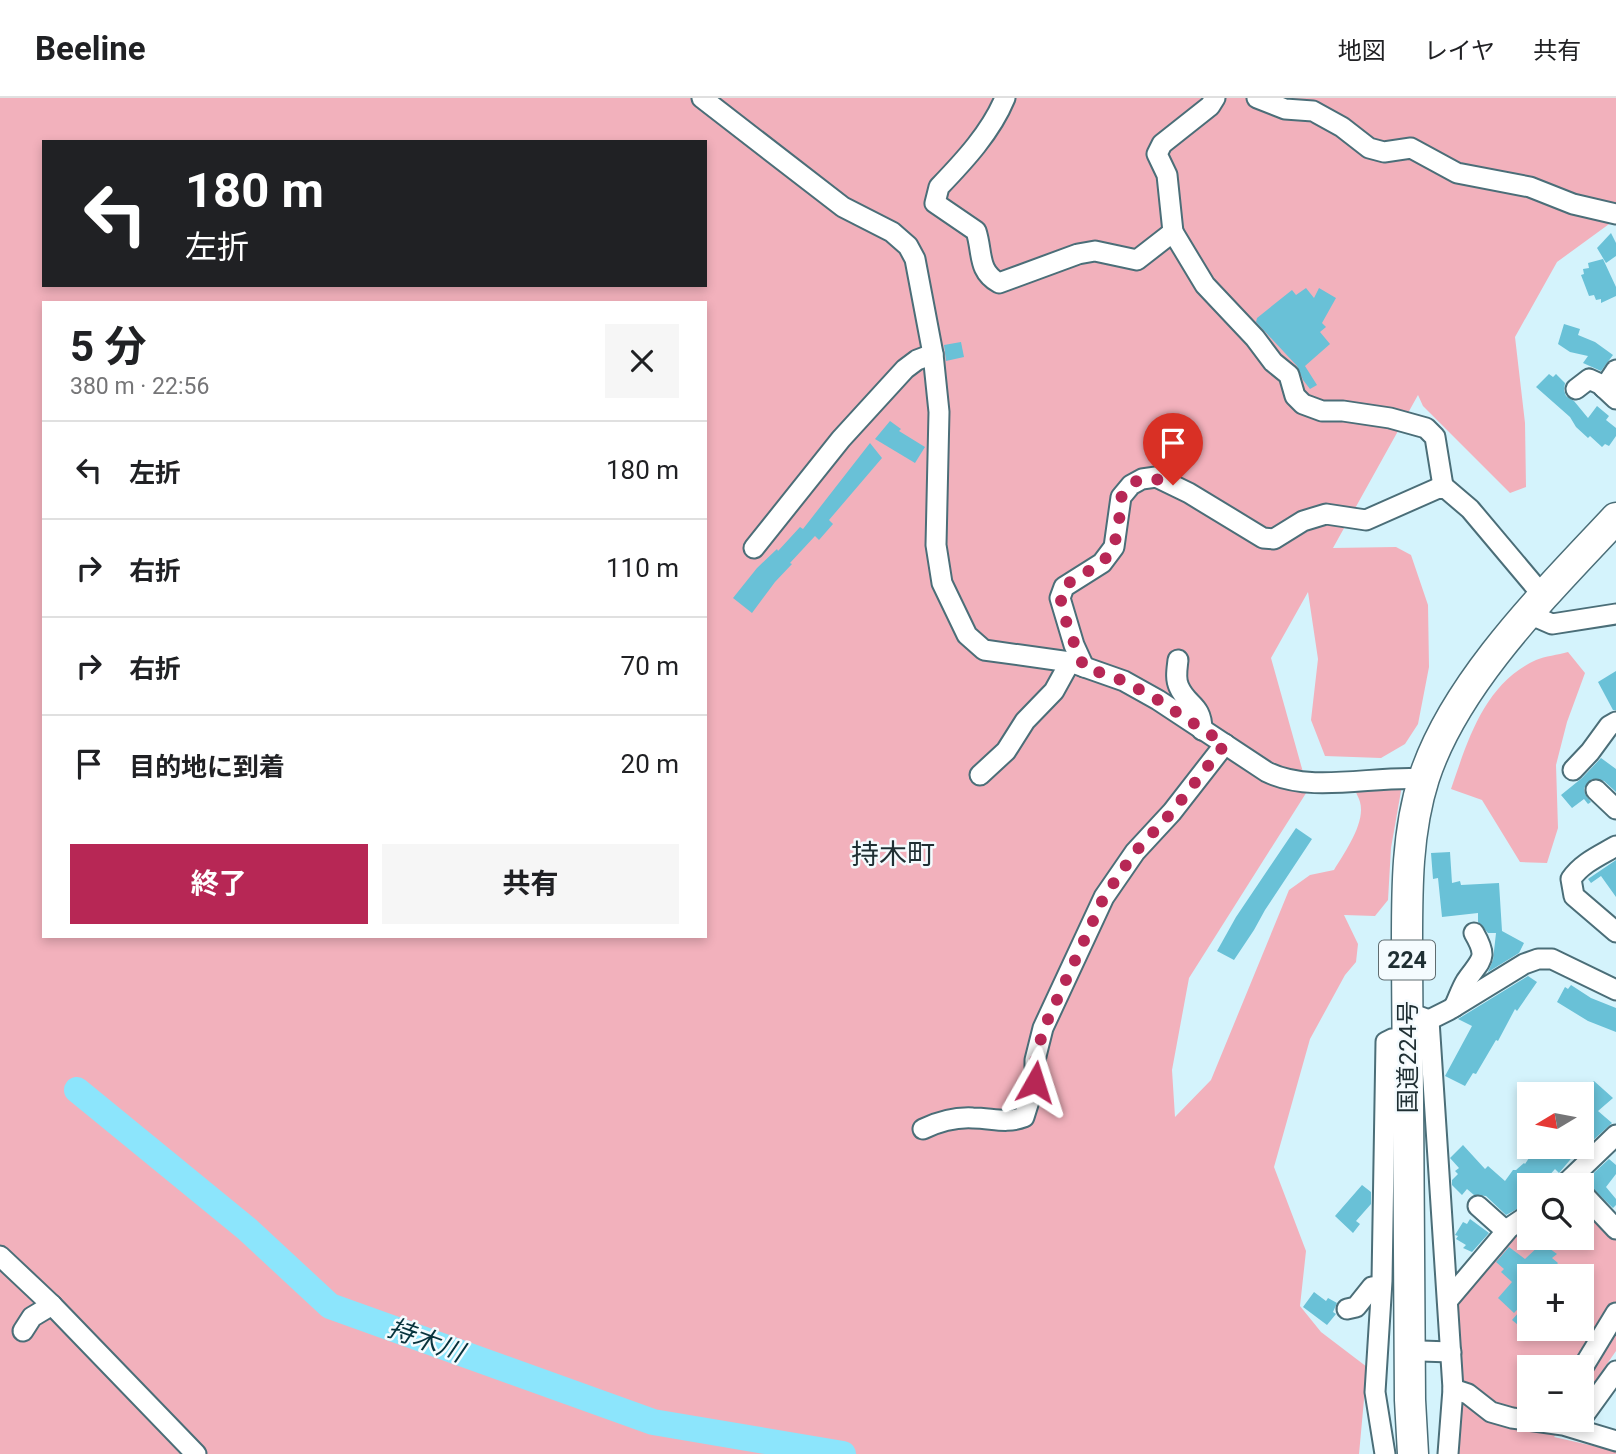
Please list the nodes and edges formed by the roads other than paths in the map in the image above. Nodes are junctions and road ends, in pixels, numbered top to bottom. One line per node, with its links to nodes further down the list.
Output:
1 (702, 98): 7 (street)
2 (1005, 98): 6 (street)
3 (1215, 98): 6 (street)
4 (1257, 98): 5 (street)
5 (1616, 214)
6 (1174, 232): 11 (street)
7 (933, 354): 13 (street); 17 (street)
8 (1616, 370): 10 (street)
9 (1576, 389): 10 (street)
10 (1610, 393)
11 (1443, 486): 14 (street); 17 (street)
12 (1616, 518): 14 (highway, 国道224号 / 224)
13 (754, 548)
14 (1536, 606): 15 (street); 23 (highway, 国道224号 / 224)
15 (1616, 614)
16 (1178, 660): 19 (street)
17 (1077, 665): 19 (street); 22 (street)
18 (1616, 722): 21 (street)
19 (1202, 730): 20 (street)
20 (1225, 744): 23 (street); 32 (street)
21 (1573, 770)
22 (980, 775)
23 (1423, 779): 31 (highway, 国道224号 / 224)
24 (1595, 790): 25 (street)
25 (1616, 810)
26 (1616, 846): 27 (street)
27 (1613, 923)
28 (1474, 933): 30 (street)
29 (1616, 990): 30 (street)
30 (1454, 1007): 31 (street)
31 (1415, 1023): 41 (street); 42 (street); 62 (highway, 国道224号 / 224)
32 (923, 1129)
33 (1616, 1135): 34 (street)
34 (1583, 1173)
35 (1478, 1206): 39 (street)
36 (1594, 1207): 38 (street)
37 (1517, 1223): 39 (street)
38 (1616, 1229)
39 (1506, 1231): 42 (street)
40 (0, 1256): 43 (street)
41 (1381, 1286): 44 (street); 50 (street)
42 (1448, 1300): 48 (street)
43 (52, 1305): 46 (street); 60 (street)
44 (1347, 1309)
45 (1616, 1313): 51 (street)
46 (23, 1331)
47 (1421, 1352): 48 (street)
48 (1451, 1352): 54 (street)
49 (1397, 1353): 50 (street)
50 (1377, 1355): 53 (street)
51 (1590, 1355)
52 (1616, 1371): 55 (street)
53 (1376, 1381): 56 (street); 61 (street)
54 (1453, 1389): 57 (street); 63 (street)
55 (1594, 1401)
56 (1363, 1418)
57 (1517, 1418)
58 (1594, 1430): 59 (street)
59 (1616, 1441)
60 (196, 1454)
61 (1385, 1454)
62 (1413, 1454)
63 (1448, 1454)

